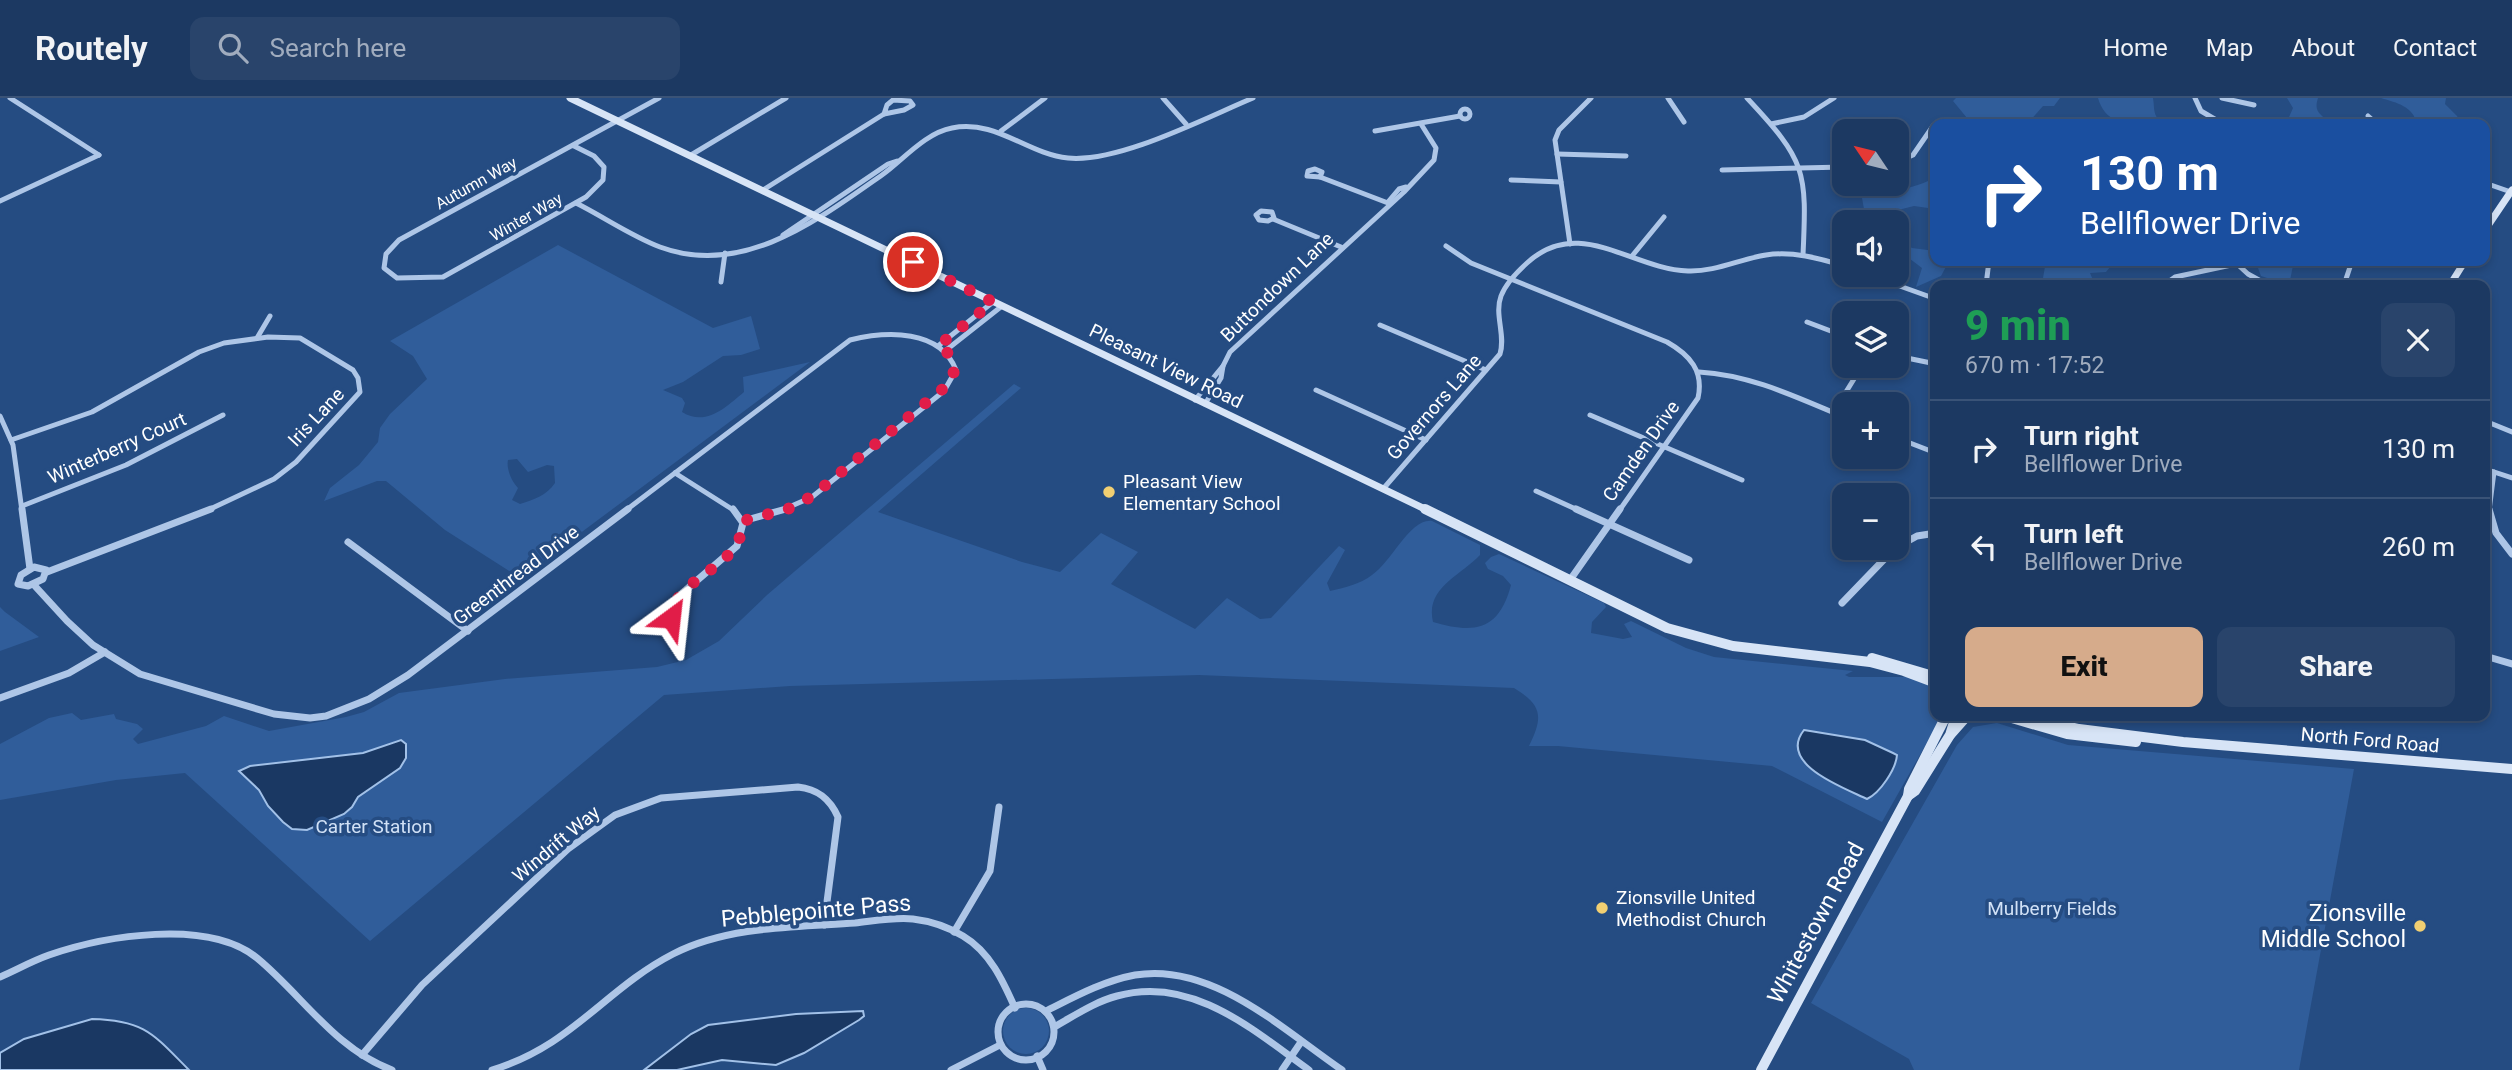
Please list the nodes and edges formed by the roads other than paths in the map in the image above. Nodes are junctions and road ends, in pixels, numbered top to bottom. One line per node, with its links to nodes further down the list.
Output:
1 (9, 98): 42 (street)
2 (570, 98): 20 (main road, Pleasant View Road)
3 (659, 98): 20 (street, Autumn Way)
4 (786, 98): 30 (street)
5 (1045, 98): 25 (street)
6 (1163, 98): 22 (street)
7 (1253, 98): 22 (street)
8 (1591, 98): 29 (street)
9 (1668, 98): 21 (street)
10 (1747, 98): 24 (street)
11 (1834, 98): 24 (street)
12 (2195, 98): 18 (street)
13 (2221, 98): 14 (street)
14 (2254, 105)
15 (884, 114): 15 (street); 40 (street)
16 (1460, 116): 23 (street)
17 (2368, 116): 19 (street)
18 (2215, 119)
19 (2371, 119)
20 (618, 121): 28 (street, Autumn Way); 30 (main road, Pleasant View Road)
21 (1684, 122)
22 (1186, 124): 25 (street)
23 (1421, 124): 26 (street); 44 (street, Buttondown Lane)
24 (1771, 124): 34 (street)
25 (1001, 131): 45 (street)
26 (1375, 131)
27 (1930, 131): 32 (street)
28 (574, 146): 43 (street, Winter Way); 58 (street, Autumn Way)
29 (1557, 154): 31 (street); 38 (street)
30 (691, 155): 40 (main road, Pleasant View Road)
31 (1626, 156)
32 (1909, 157)
33 (1832, 167): 34 (street)
34 (1800, 168): 35 (street); 54 (street)
35 (1722, 170)
36 (1320, 177): 44 (street)
37 (1511, 180): 38 (street)
38 (1561, 182): 49 (street)
39 (2490, 185): 41 (street)
40 (763, 190): 45 (main road, Pleasant View Road)
41 (2511, 191): 48 (main road)
42 (0, 201)
43 (576, 203): 52 (street); 58 (street, Winter Way)
44 (1388, 204): 50 (street, Buttondown Lane)
45 (818, 216): 52 (street); 65 (main road, Pleasant View Road)
46 (1664, 218): 53 (street)
47 (1273, 219): 50 (street)
48 (2490, 222)
49 (1570, 244): 53 (street, Governors Lane); 59 (street, Governors Lane)
50 (1341, 247): 76 (street, Buttondown Lane)
51 (1446, 247): 59 (street)
52 (725, 253): 62 (street)
53 (1632, 256): 54 (street, Governors Lane)
54 (1804, 256): 55 (street, Governors Lane)
55 (1832, 263)
56 (2219, 266): 60 (street)
57 (2241, 266): 61 (street)
58 (406, 279)
59 (1513, 279): 77 (street, Governors Lane); 78 (street)
60 (2171, 280)
61 (2262, 280)
62 (721, 282)
63 (1902, 287): 64 (street)
64 (1930, 297)
65 (993, 302): 66 (main road, Pleasant View Road); 72 (street)
66 (1002, 306): 73 (street); 80 (main road, Pleasant View Road)
67 (270, 316): 71 (street)
68 (1807, 322): 70 (street)
69 (1380, 325): 77 (street)
70 (1832, 331)
71 (257, 338): 88 (street, Iris Lane); 112 (street, Iris Lane)
72 (938, 346): 73 (street, Greenthread Drive); 95 (street, Greenthread Drive)
73 (945, 351): 102 (street)
74 (1909, 358): 75 (street)
75 (1930, 363)
76 (1223, 366): 80 (street, Buttondown Lane); 81 (street)
77 (1486, 370): 89 (street, Governors Lane)
78 (1699, 372): 82 (street); 91 (street, Camden Drive)
79 (1316, 390): 89 (street)
80 (1195, 400): 81 (main road, Pleasant View Road)
81 (1205, 404): 98 (main road, Pleasant View Road)
82 (1832, 413)
83 (223, 415): 101 (street, Winterberry Court)
84 (1590, 415): 91 (street)
85 (0, 416): 88 (street)
86 (2490, 423): 87 (street)
87 (2512, 432)
88 (11, 440): 101 (street)
89 (1426, 440): 98 (street, Governors Lane)
90 (1909, 443): 92 (street)
91 (1664, 447): 97 (street); 104 (street, Camden Drive)
92 (1930, 451)
93 (2490, 470): 94 (street)
94 (2494, 472): 96 (street); 100 (street)
95 (674, 473): 102 (street); 117 (street, Greenthread Drive)
96 (2512, 478)
97 (1742, 480)
98 (1383, 489): 113 (main road, Pleasant View Road)
99 (1536, 491): 104 (street)
100 (2490, 503)
101 (22, 506): 111 (street)
102 (743, 521): 116 (street)
103 (2490, 523): 108 (street)
104 (1609, 524): 109 (street); 113 (street, Camden Drive)
105 (1930, 534): 106 (street)
106 (1909, 541)
107 (348, 542): 117 (street)
108 (2512, 554)
109 (1689, 560)
110 (1883, 560): 115 (street)
111 (30, 569): 112 (street); 114 (street, Greenthread Drive)
112 (47, 572): 114 (street)
113 (1570, 580): 118 (main road, Pleasant View Road)
114 (34, 585): 119 (street, Greenthread Drive)
115 (1842, 603)
116 (671, 618)
117 (468, 631): 119 (street, Greenthread Drive)
118 (1752, 648): 122 (main road, Pleasant View Road); 123 (main road, Pleasant View Road)
119 (104, 652): 124 (street)
120 (2490, 657): 121 (street)
121 (2512, 664)
122 (1930, 675)
123 (1930, 681)
124 (0, 698)
125 (1943, 721): 133 (main road, Whitestown Road)
126 (1954, 721): 130 (main road, Whitestown Road)
127 (1963, 721): 130 (main road, Whitestown Road)
128 (2019, 721): 131 (main road, North Ford Road)
129 (2045, 721): 131 (main road, North Ford Road)
130 (1950, 735): 133 (main road, Whitestown Road)
131 (2183, 742): 132 (main road, North Ford Road)
132 (2512, 769)
133 (1908, 796): 153 (main road, Whitestown Road)
134 (999, 807): 136 (street)
135 (824, 925): 136 (street, Pebblepointe Pass); 143 (street, Windrift Way); 147 (street, Pebblepointe Pass)
136 (954, 932): 138 (street, Pebblepointe Pass)
137 (0, 977): 143 (street)
138 (1015, 1007): 139 (street); 142 (street)
139 (1046, 1011): 140 (street); 141 (street)
140 (1054, 1027): 144 (street); 145 (street)
141 (1301, 1042): 145 (street); 152 (street)
142 (1000, 1045): 144 (street); 148 (street)
143 (362, 1055): 146 (street)
144 (1037, 1056): 149 (street)
145 (1291, 1058): 150 (street); 151 (street)
146 (392, 1070)
147 (492, 1070)
148 (951, 1070)
149 (1043, 1070)
150 (1282, 1070)
151 (1309, 1070)
152 (1342, 1070)
153 (1761, 1070)

